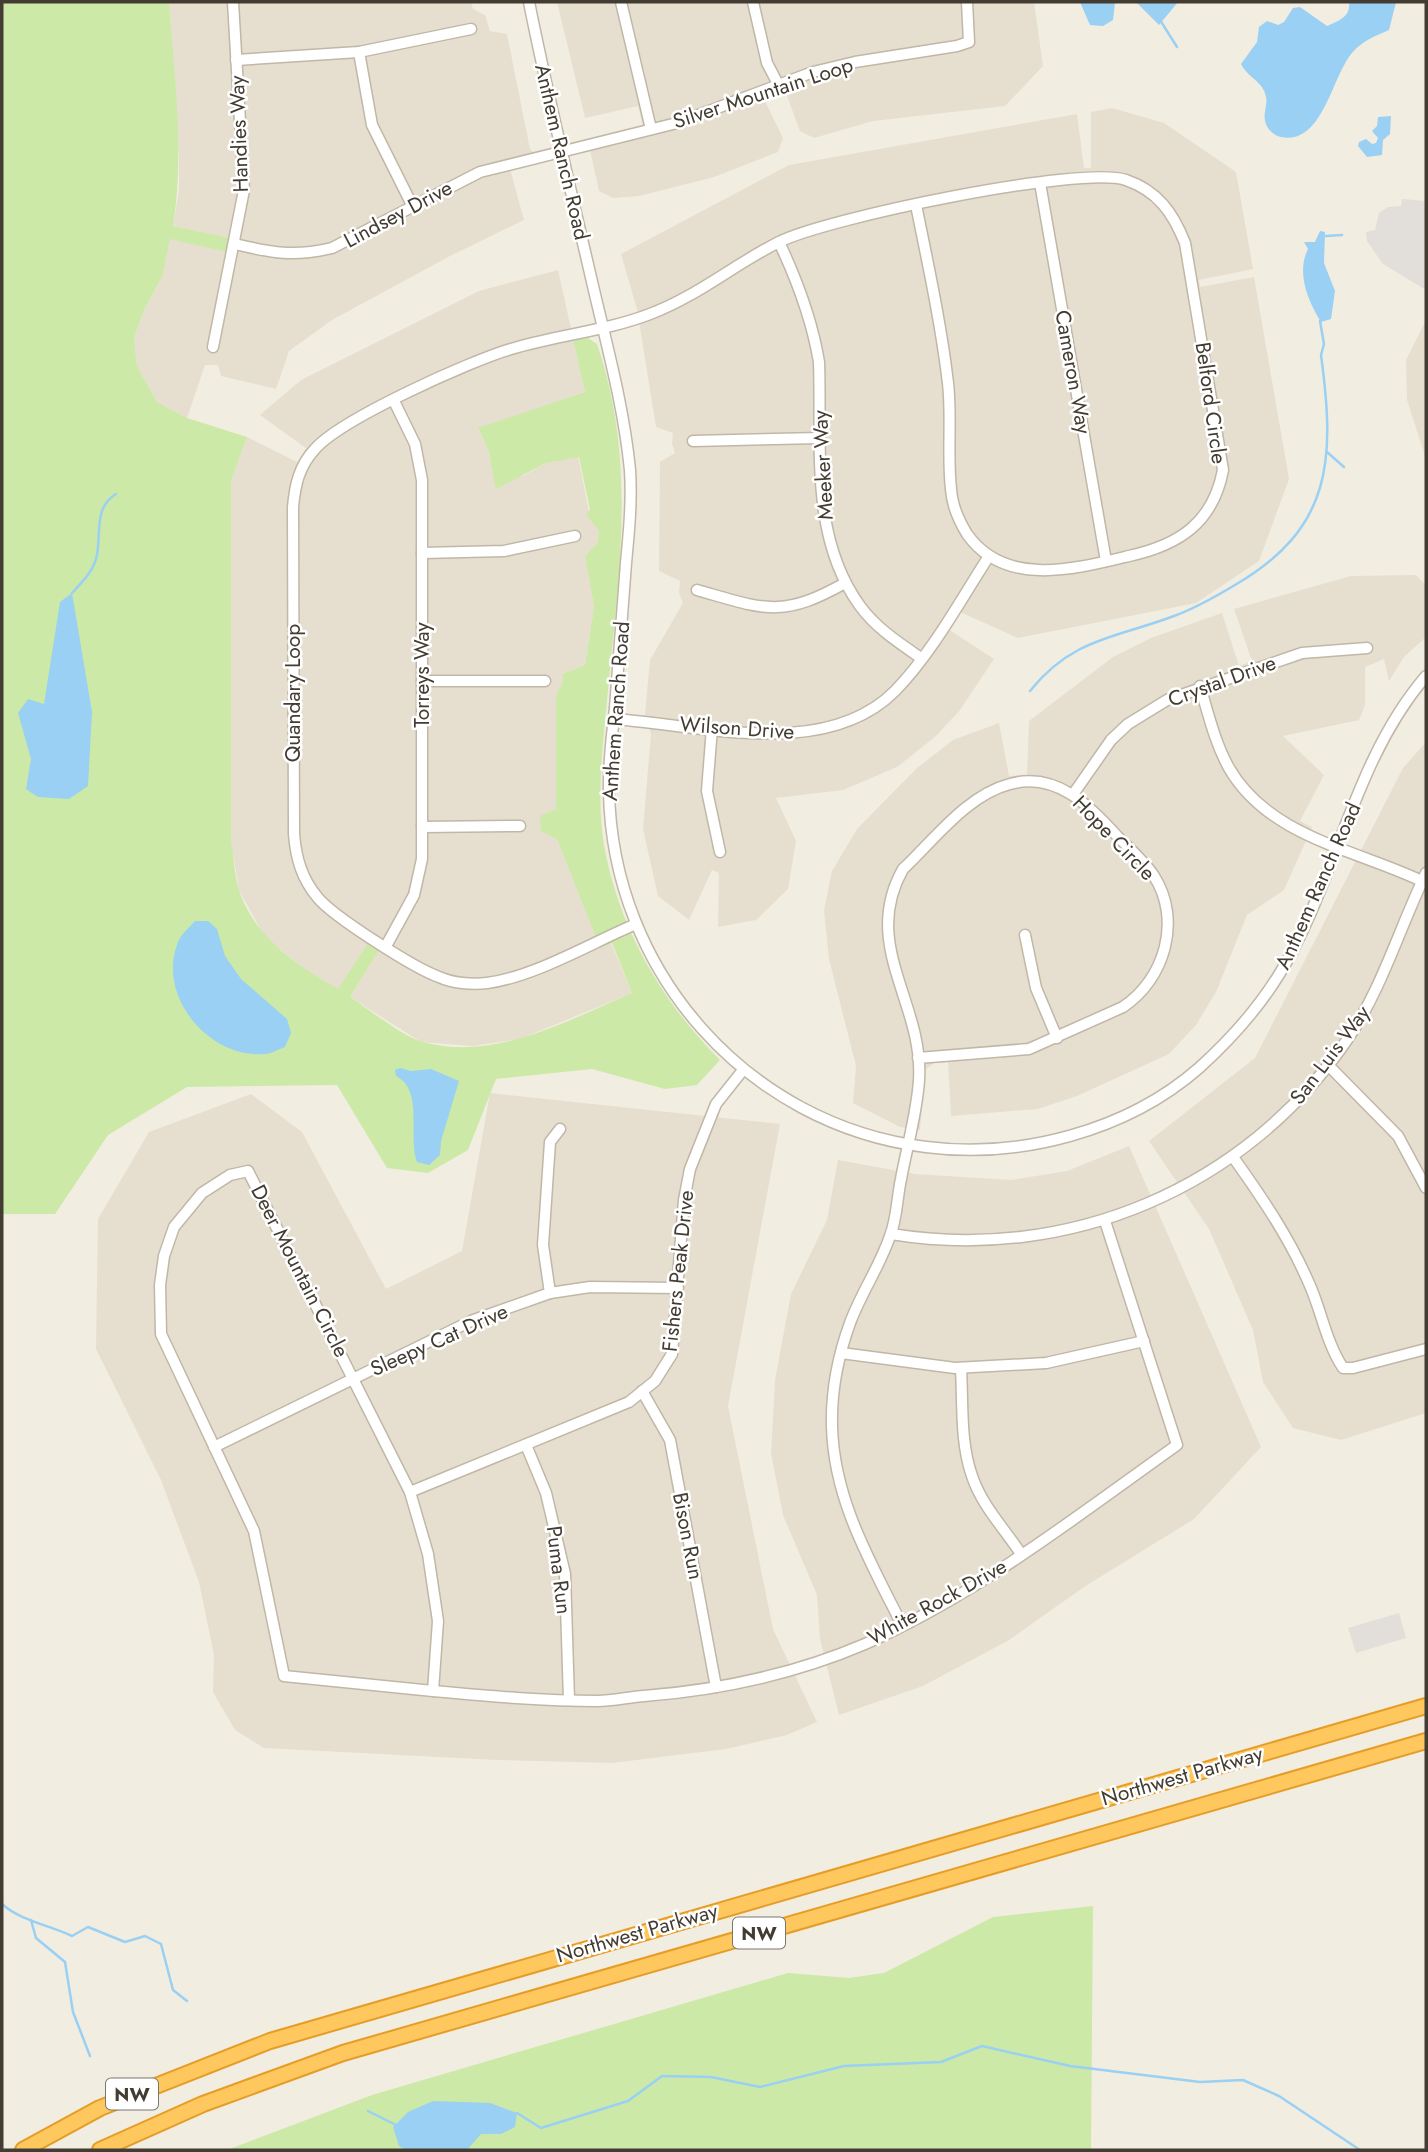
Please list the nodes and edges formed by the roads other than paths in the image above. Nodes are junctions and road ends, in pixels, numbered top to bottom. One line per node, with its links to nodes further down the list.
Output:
1 (233, 2): 8 (street, Handies Way)
2 (529, 2): 11 (street, Anthem Ranch Road)
3 (621, 2): 10 (street)
4 (753, 2): 9 (street)
5 (967, 2): 9 (street, Silver Mountain Loop)
6 (471, 29): 7 (street)
7 (359, 52): 8 (street); 14 (street)
8 (236, 60): 16 (street, Handies Way)
9 (778, 84): 10 (street, Silver Mountain Loop)
10 (651, 129): 11 (street, Silver Mountain Loop)
11 (560, 151): 14 (street, Lindsey Drive); 17 (street, Anthem Ranch Road)
12 (1040, 183): 13 (street, Belford Circle); 25 (street, Cameron Way); 25 (street, Belford Circle)
13 (916, 205): 15 (street, Belford Circle); 24 (street, Belford Circle)
14 (413, 207): 16 (street, Lindsey Drive)
15 (779, 242): 17 (street, Belford Circle); 20 (street, Meeker Way)
16 (235, 244): 18 (street, Handies Way)
17 (602, 327): 19 (street, Quandary Loop); 34 (street, Anthem Ranch Road)
18 (213, 347)
19 (394, 401): 23 (street, Torreys Way); 44 (street, Quandary Loop)
20 (820, 438): 21 (street); 26 (street, Meeker Way)
21 (693, 441)
22 (575, 536): 23 (street)
23 (422, 553): 31 (street, Torreys Way)
24 (989, 556): 25 (street, Belford Circle); 29 (street, Wilson Drive)
25 (1106, 561)
26 (845, 583): 27 (street); 29 (street, Meeker Way)
27 (697, 590)
28 (1367, 648): 33 (street, Crystal Drive)
29 (921, 658): 35 (street, Wilson Drive)
30 (1426, 676): 39 (street, Anthem Ranch Road)
31 (422, 681): 32 (street); 38 (street, Torreys Way)
32 (545, 681)
33 (1200, 686): 36 (street, Crystal Drive); 39 (street)
34 (614, 719): 35 (street, Wilson Drive); 42 (street, Anthem Ranch Road)
35 (712, 728): 40 (street)
36 (1074, 793): 45 (street, Hope Circle); 46 (street, Hope Circle)
37 (520, 826): 38 (street)
38 (422, 827): 44 (street, Torreys Way)
39 (1337, 845): 41 (street); 50 (street, Anthem Ranch Road)
40 (720, 852)
41 (1425, 879): 47 (street, San Luis Way)
42 (636, 924): 44 (street, Quandary Loop); 48 (street, Anthem Ranch Road)
43 (1025, 935): 45 (street)
44 (386, 946)
45 (1057, 1038): 46 (street, Hope Circle)
46 (918, 1058): 50 (street, Hope Circle)
47 (1328, 1065): 51 (street, San Luis Way); 52 (street)
48 (743, 1070): 50 (street, Anthem Ranch Road); 55 (street, Fishers Peak Drive)
49 (560, 1129): 56 (street)
50 (907, 1144): 54 (street, Hope Circle)
51 (1233, 1157): 53 (street, San Luis Way); 58 (street)
52 (1426, 1188)
53 (1105, 1221): 54 (street, San Luis Way); 57 (street, White Rock Drive)
54 (891, 1234): 59 (street, Hope Circle)
55 (678, 1288): 56 (street, Sleepy Cat Drive); 62 (street, Fishers Peak Drive)
56 (550, 1293): 61 (street, Sleepy Cat Drive)
57 (1144, 1341): 60 (street); 66 (street, White Rock Drive)
58 (1426, 1349)
59 (841, 1353): 60 (street); 67 (street, Hope Circle)
60 (961, 1368): 66 (street)
61 (355, 1378): 64 (street, Sleepy Cat Drive); 64 (street, Deer Mountain Circle); 65 (street, Deer Mountain Circle)
62 (642, 1391): 63 (street, Fishers Peak Drive); 68 (street, Bison Run)
63 (526, 1445): 65 (street, Fishers Peak Drive); 70 (street, Puma Run)
64 (214, 1447): 69 (street, Deer Mountain Circle)
65 (410, 1492): 69 (street, Deer Mountain Circle)
66 (1021, 1554): 67 (street, White Rock Drive)
67 (902, 1625): 68 (street, White Rock Drive)
68 (716, 1687): 70 (street, White Rock Drive)
69 (433, 1691): 70 (street, White Rock Drive)
70 (569, 1700)
71 (1426, 1706): 73 (highway, Northwest Parkway / NW)
72 (1426, 1741): 74 (highway, Northwest Parkway / NW)
73 (23, 2150)
74 (100, 2150)

